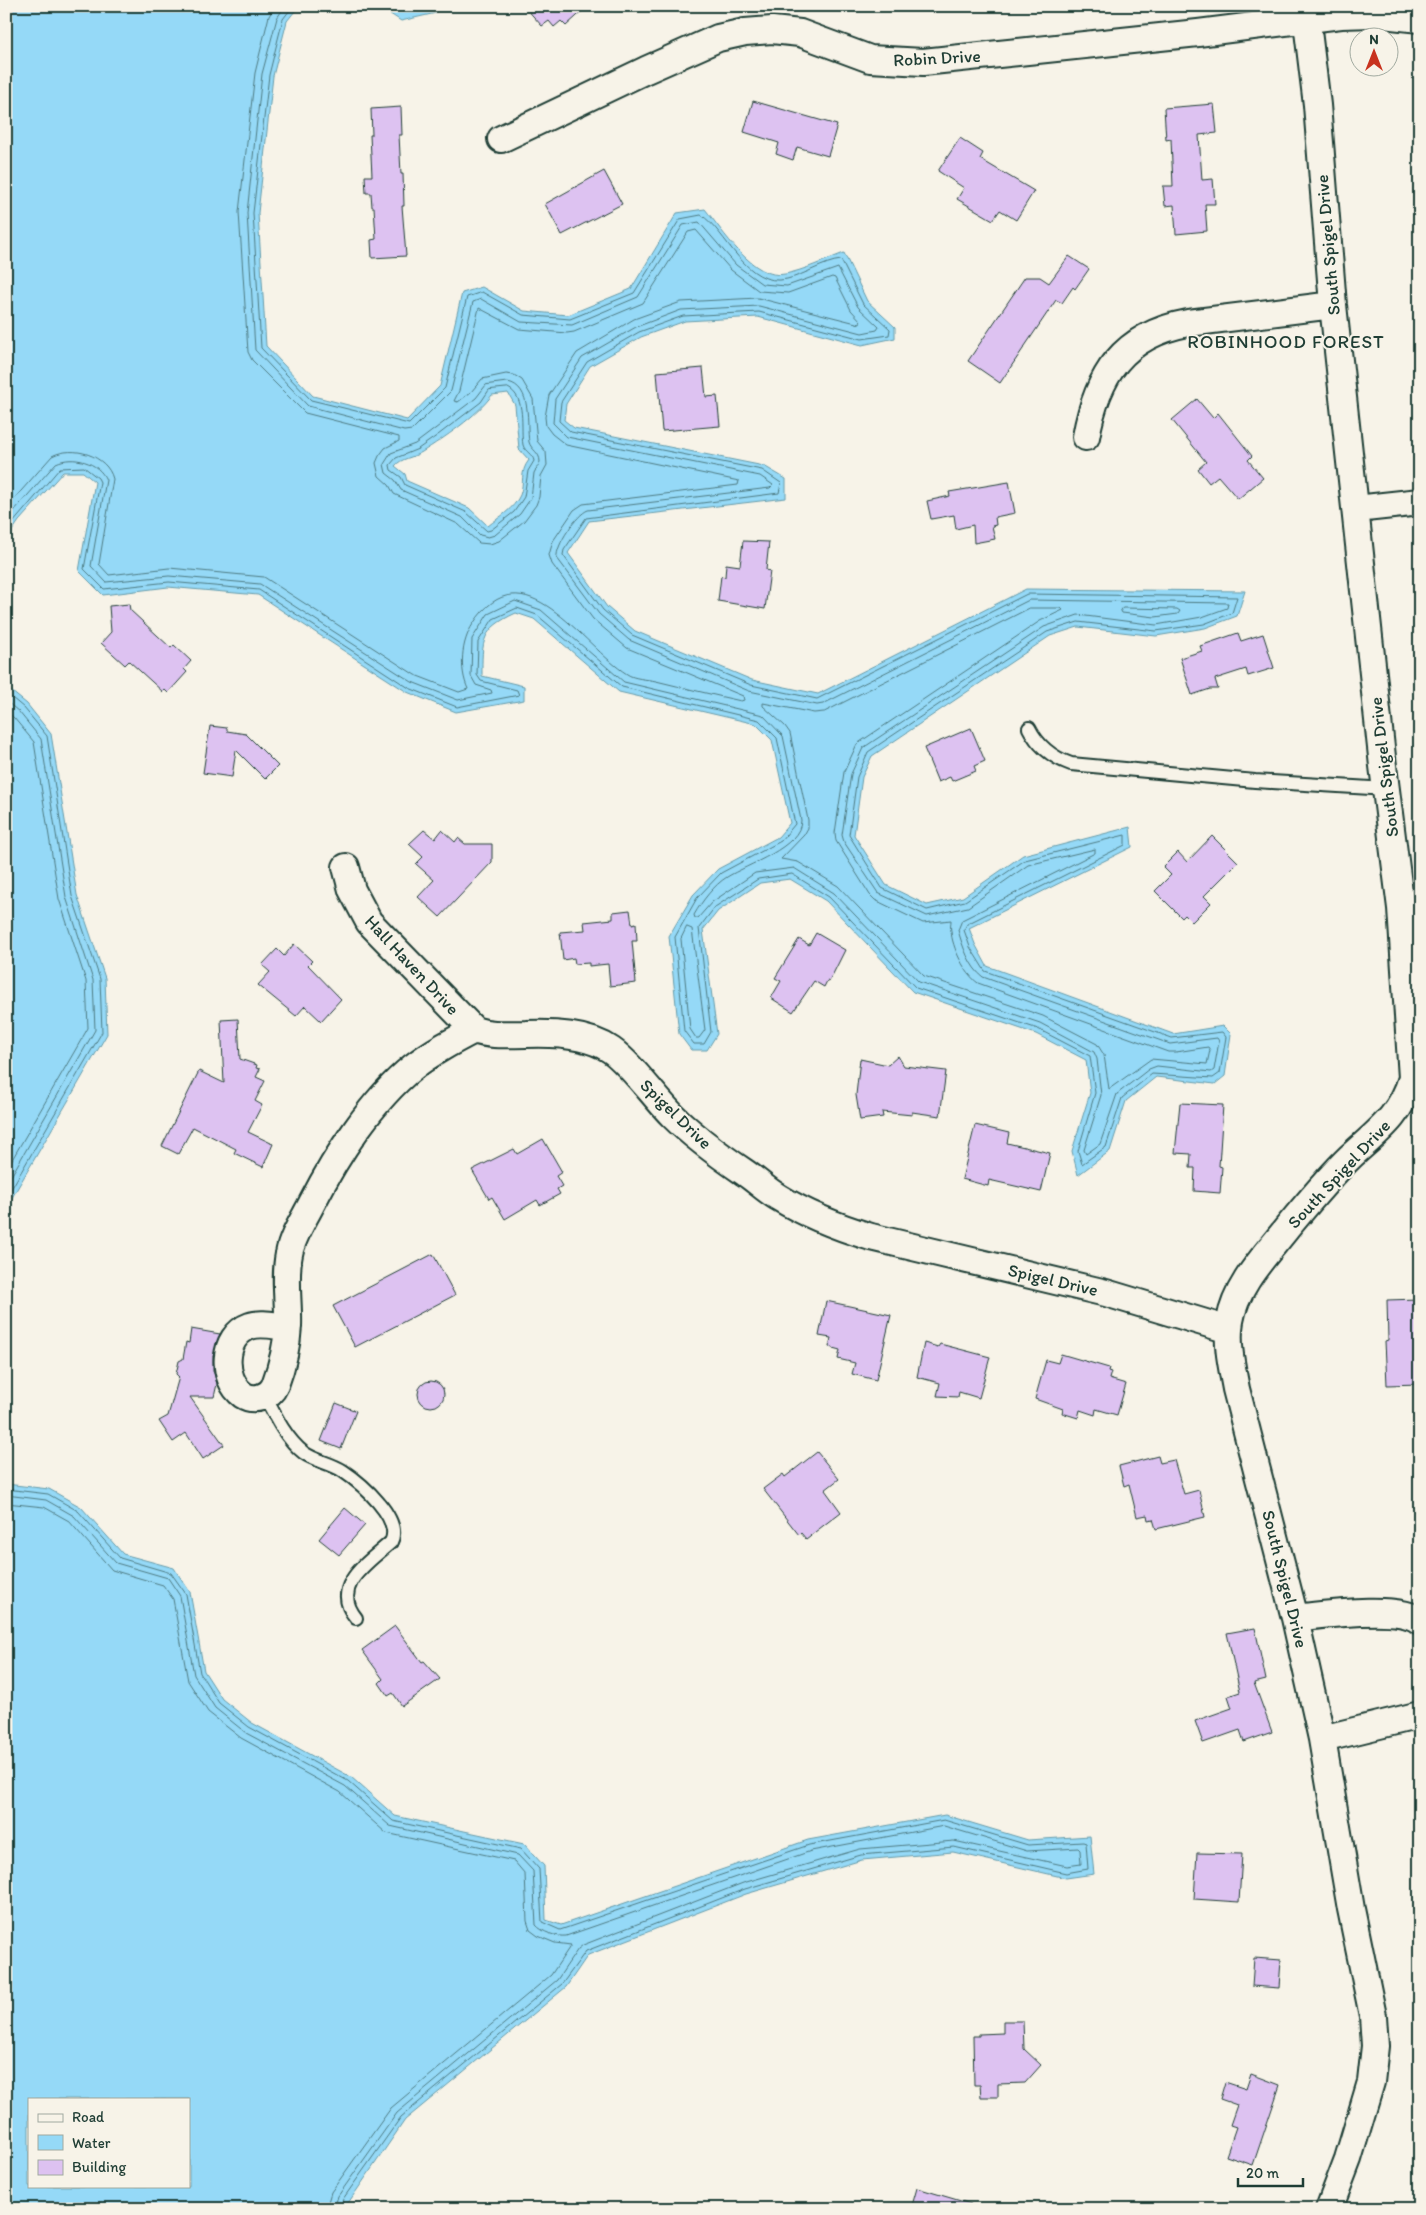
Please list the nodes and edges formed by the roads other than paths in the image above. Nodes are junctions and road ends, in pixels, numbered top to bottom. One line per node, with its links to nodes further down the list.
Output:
1 (1306, 13): 2 (street, Robin Drive); 3 (street, Robin Drive); 4 (street, South Spigel Drive)
2 (1420, 19)
3 (502, 139)
4 (1333, 305): 5 (street); 7 (street, South Spigel Drive)
5 (1086, 437)
6 (1420, 502): 7 (street)
7 (1356, 509): 9 (street, South Spigel Drive)
8 (1029, 728): 9 (lane)
9 (1387, 789): 11 (street, South Spigel Drive)
10 (346, 867): 12 (street, Hall Haven Drive)
11 (1413, 961): 14 (street, South Spigel Drive)
12 (474, 1030): 13 (street); 14 (street, Spigel Drive)
13 (288, 1327): 15 (street); 15 (street)
14 (1229, 1330): 17 (street, South Spigel Drive)
15 (265, 1396): 16 (lane)
16 (356, 1618)
17 (1295, 1618): 18 (street); 20 (street, South Spigel Drive)
18 (1420, 1620)
19 (1420, 1715): 20 (street)
20 (1322, 1739): 21 (street, South Spigel Drive)
21 (1329, 2209)

